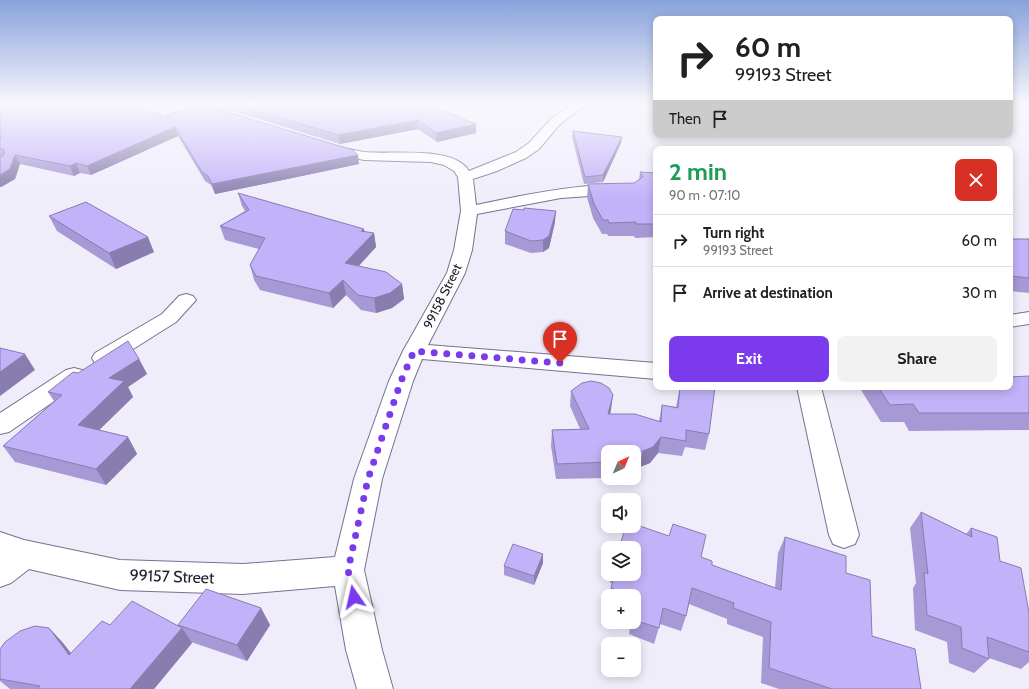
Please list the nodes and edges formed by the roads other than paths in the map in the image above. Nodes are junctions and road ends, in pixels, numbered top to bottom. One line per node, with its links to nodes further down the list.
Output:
1 (543, 136): 3 (street)
2 (312, 143): 3 (street)
3 (465, 177): 5 (street, 99158 Street)
4 (632, 189): 5 (street)
5 (469, 211): 7 (street, 99158 Street)
6 (186, 300): 10 (street)
7 (414, 351): 8 (street); 13 (street, 99158 Street)
8 (653, 371)
9 (810, 390): 11 (street)
10 (0, 425)
11 (844, 535)
12 (12, 550): 13 (street, 99157 Street); 14 (street)
13 (348, 570): 15 (street, 99158 Street)
14 (0, 573)
15 (375, 689)

